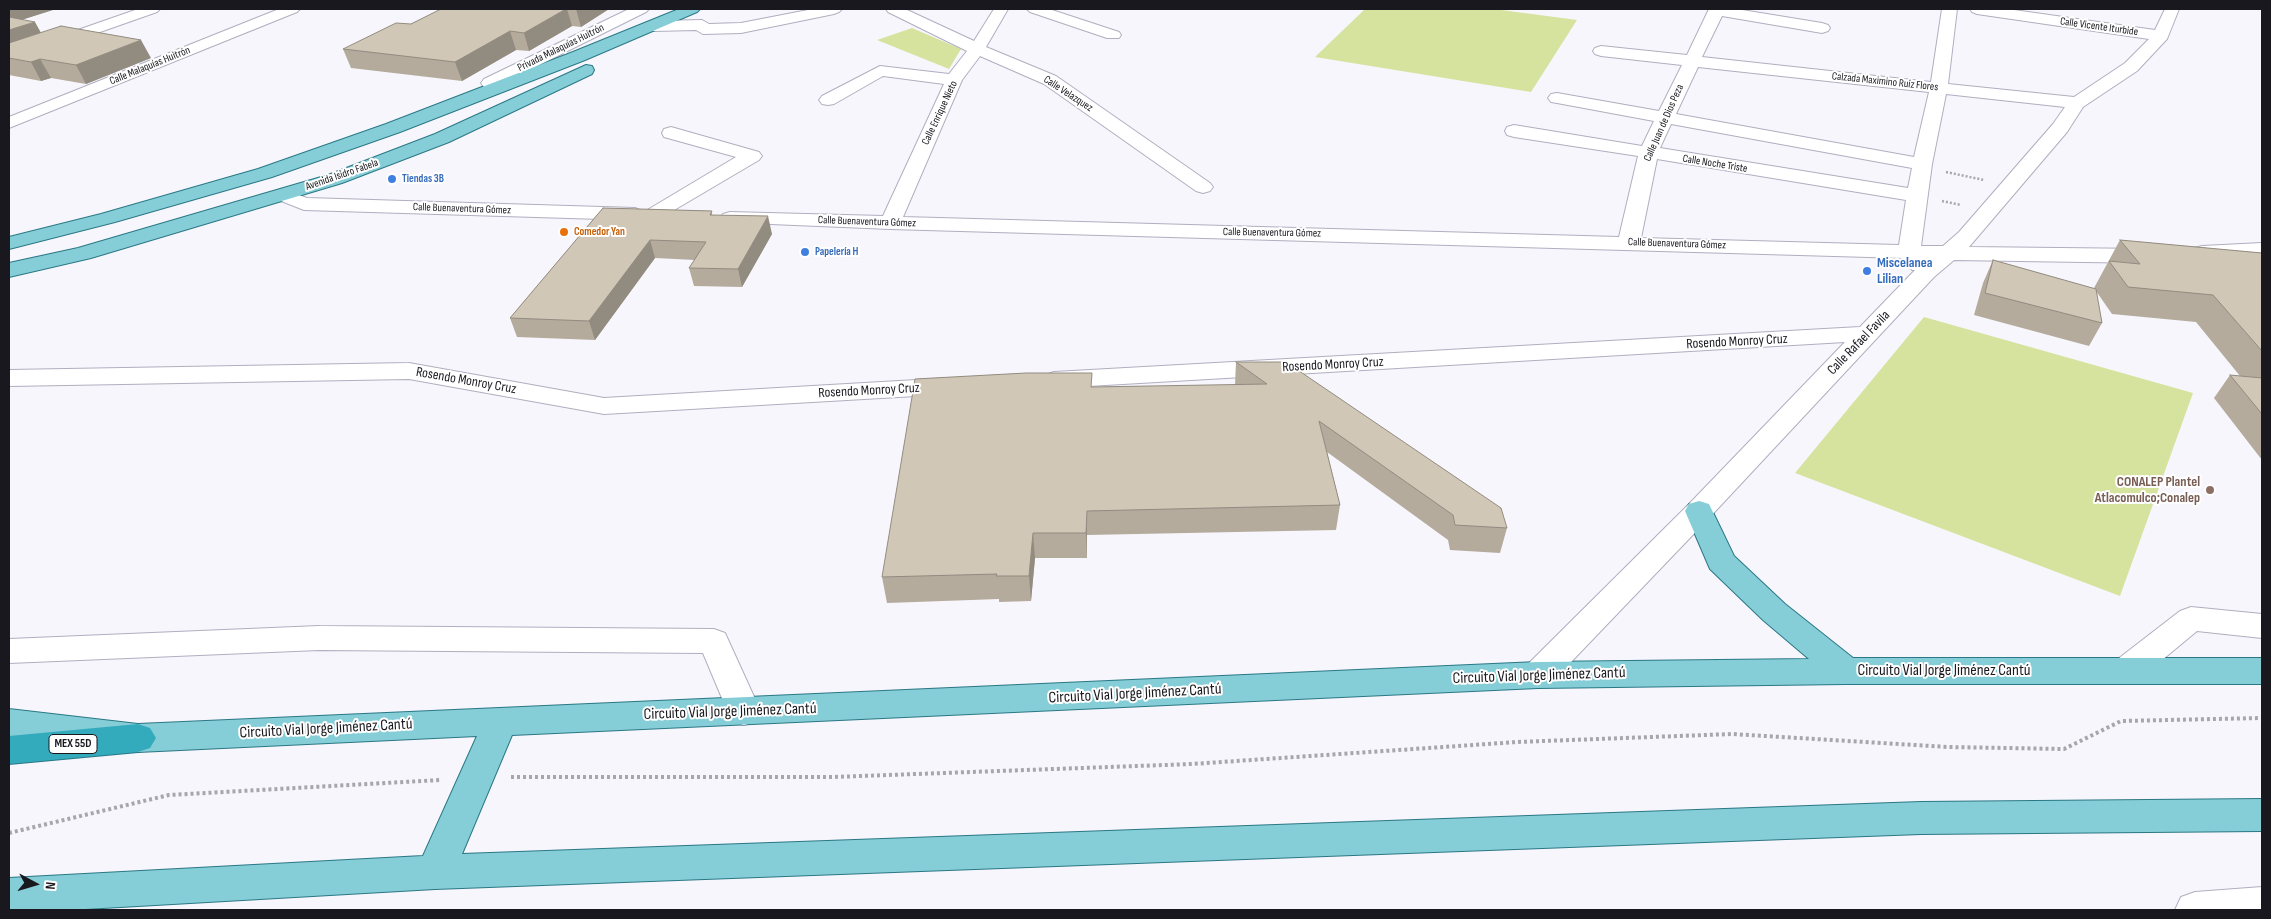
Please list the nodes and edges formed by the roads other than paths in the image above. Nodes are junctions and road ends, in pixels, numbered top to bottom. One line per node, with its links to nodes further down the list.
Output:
1 (152, 9): 21 (street)
2 (292, 9): 31 (street, Calle Malaquías Huitrón)
3 (641, 9): 24 (street, Privada Malaquías Huitrón)
4 (692, 9): 16 (main road, Avenida Isidro Fabela)
5 (704, 9): 15 (street)
6 (834, 9): 15 (street)
7 (894, 9): 19 (street, Calle Velazquez)
8 (1001, 9): 19 (street, Calle Enrique Nieto)
9 (1035, 9): 17 (street)
10 (1717, 9): 11 (street); 22 (street, Calle Juan de Dios Peza)
11 (1827, 9)
12 (1950, 9): 25 (street)
13 (1977, 9): 18 (street, Calle Vicente Iturbide)
14 (2172, 9): 18 (street, Calle Rafael Favila)
15 (702, 25): 16 (street)
16 (654, 26): 24 (main road, Avenida Isidro Fabela); 26 (main road, Avenida Isidro Fabela)
17 (1113, 35)
18 (2161, 36): 29 (street, Calle Rafael Favila)
19 (977, 49): 23 (street, Calle Enrique Nieto); 36 (street, Calle Velazquez)
20 (1600, 51): 22 (street, Calzada Maximino Ruíz Flores)
21 (9, 59)
22 (1692, 60): 25 (street, Calzada Maximino Ruíz Flores); 30 (street, Calle Juan de Dios Peza)
23 (954, 80): 28 (street); 40 (street, Calle Enrique Nieto)
24 (501, 85): 26 (main road); 42 (main road, Avenida Isidro Fabela)
25 (1939, 88): 29 (street, Calzada Maximino Ruíz Flores); 35 (street)
26 (527, 98): 37 (main road, Avenida Isidro Fabela)
27 (1557, 98): 30 (street)
28 (828, 100)
29 (2077, 103): 45 (street, Calle Rafael Favila)
30 (1665, 118): 34 (street, Calle Juan de Dios Peza); 35 (street)
31 (9, 123)
32 (1514, 131): 34 (street, Calle Noche Triste)
33 (671, 133): 39 (street)
34 (1648, 154): 38 (street, Calle Noche Triste); 41 (street, Calle Juan de Dios Peza)
35 (1922, 166): 38 (street)
36 (1203, 187)
37 (283, 195): 39 (street, Calle Buenaventura Gómez); 46 (main road, Avenida Isidro Fabela)
38 (1916, 195): 43 (street)
39 (652, 215): 40 (street, Calle Buenaventura Gómez)
40 (890, 223): 41 (street, Calle Buenaventura Gómez)
41 (1628, 242): 43 (street, Calle Buenaventura Gómez)
42 (9, 243)
43 (1909, 250): 45 (street, Calle Buenaventura Gómez); 47 (street)
44 (2262, 250): 45 (street, Calle Buenaventura Gómez)
45 (1947, 252): 47 (street, Calle Rafael Favila)
46 (9, 270)
47 (1926, 272): 48 (street, Calle Rafael Favila)
48 (1866, 334): 50 (street, Rosendo Monroy Cruz); 52 (street, Calle Rafael Favila)
49 (9, 378): 51 (street, Rosendo Monroy Cruz)
50 (1032, 382)
51 (972, 385)
52 (1699, 511): 55 (main road); 58 (street, Calle Rafael Favila)
53 (2262, 626): 56 (street)
54 (9, 651): 59 (street)
55 (1846, 671): 56 (main road, Circuito Vial Jorge Jiménez Cantú); 58 (main road, Circuito Vial Jorge Jiménez Cantú)
56 (2126, 671): 57 (main road, Circuito Vial Jorge Jiménez Cantú)
57 (2262, 671)
58 (1538, 675): 59 (main road, Circuito Vial Jorge Jiménez Cantú)
59 (744, 712): 60 (main road, Circuito Vial Jorge Jiménez Cantú)
60 (501, 721): 62 (main road, Circuito Vial Jorge Jiménez Cantú); 65 (main road)
61 (9, 723): 62 (main road, Circuito Vial Jorge Jiménez Cantú)
62 (138, 738): 63 (highway, MEX 55D)
63 (9, 750)
64 (2262, 815): 65 (main road)
65 (435, 872): 66 (main road)
66 (9, 896)
67 (2262, 904): 68 (street)
68 (2195, 910)

